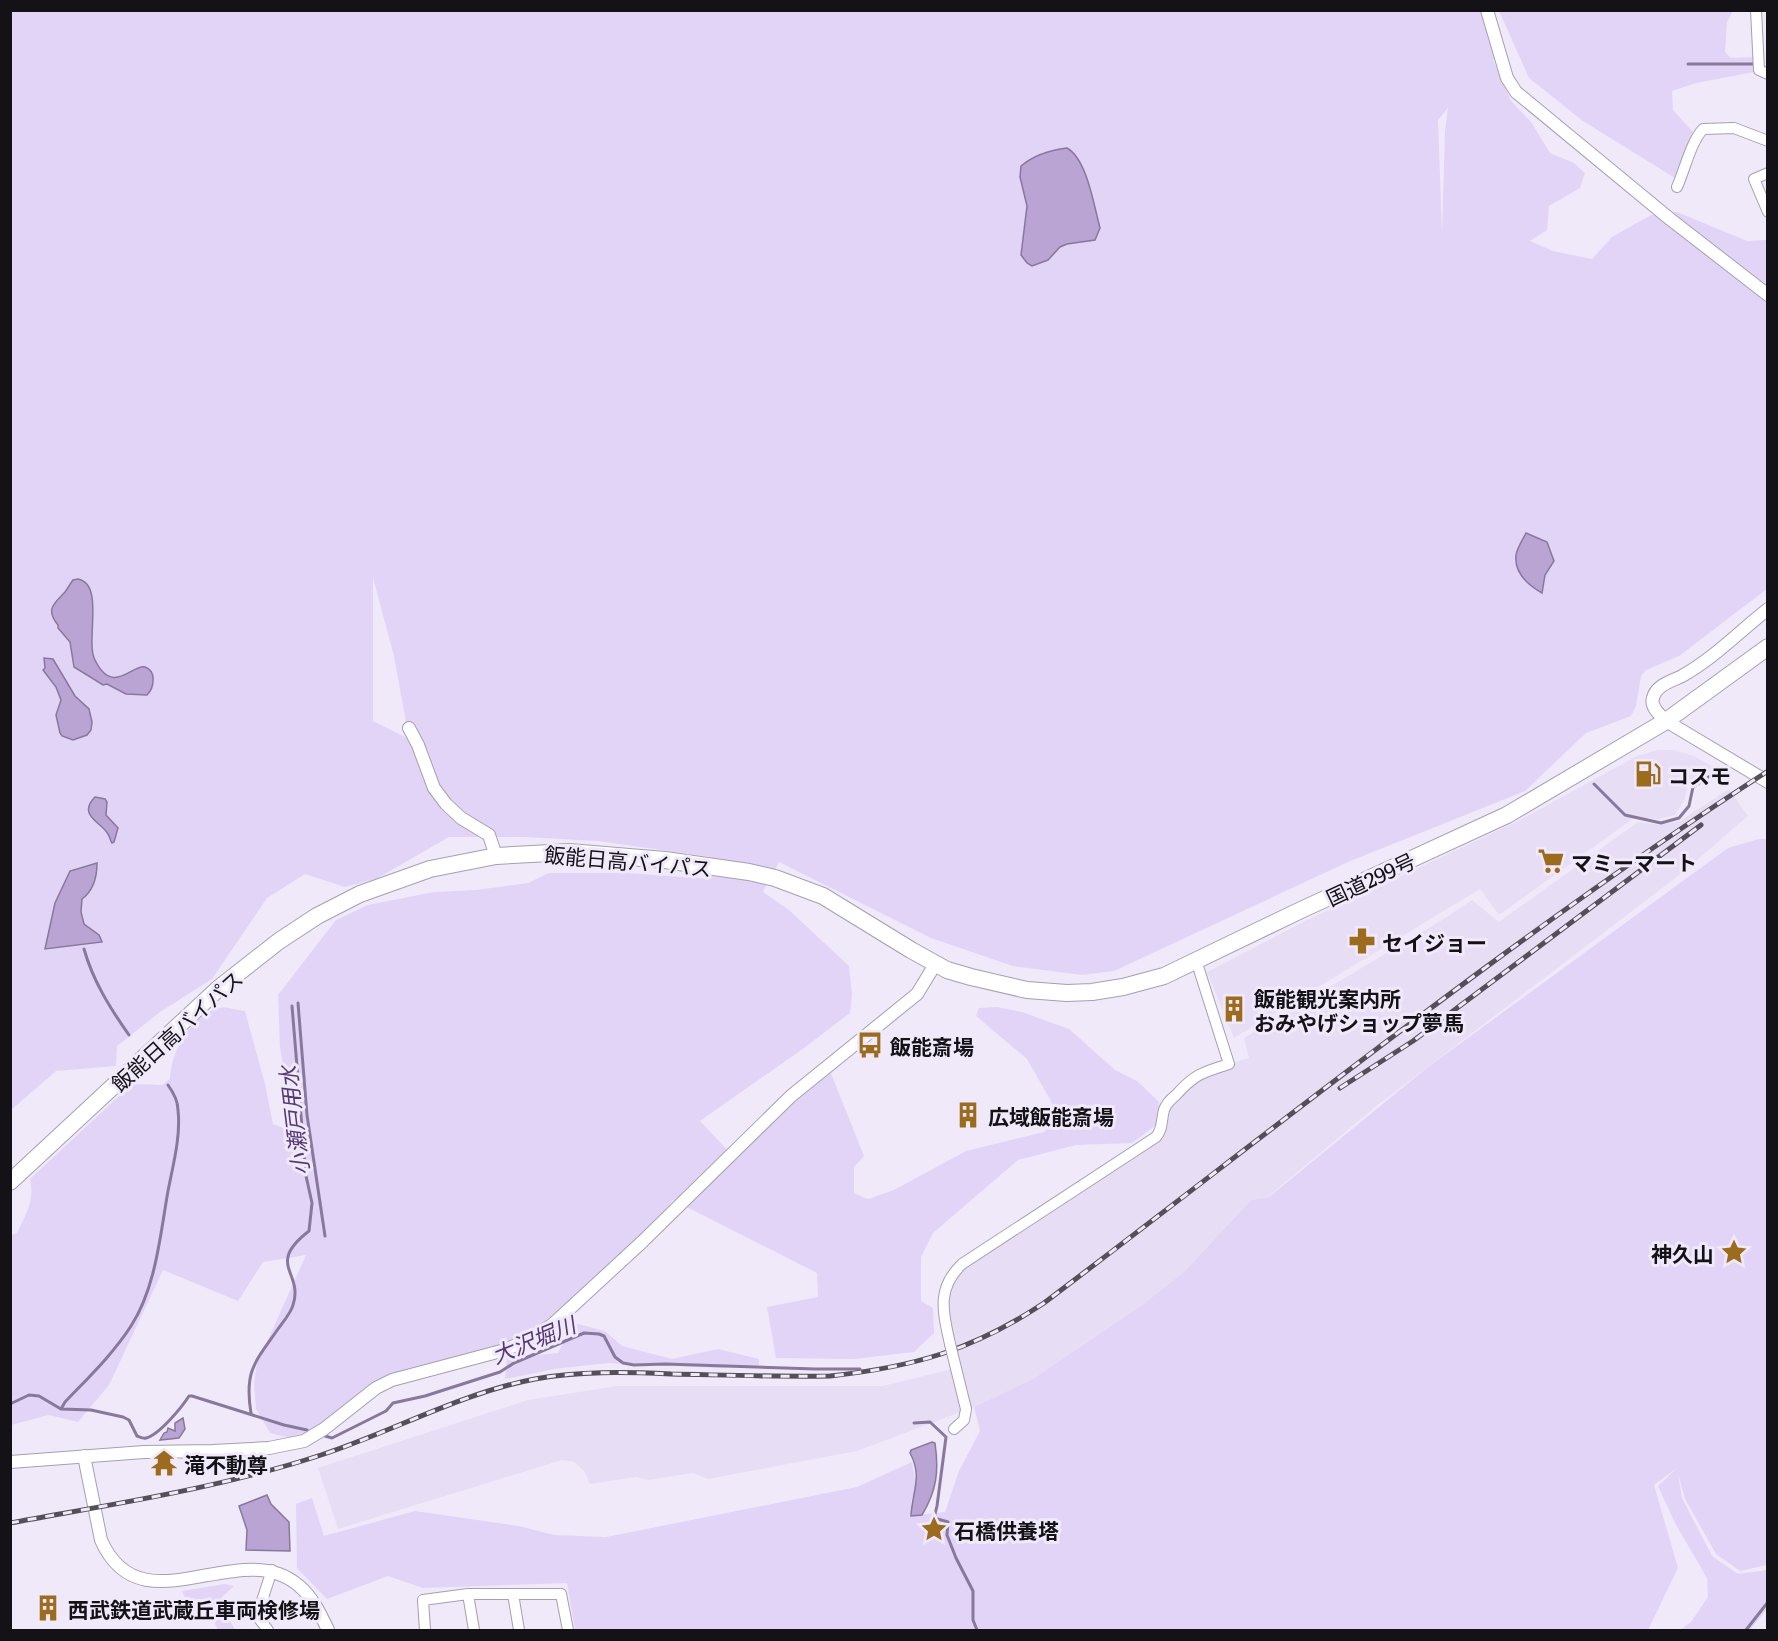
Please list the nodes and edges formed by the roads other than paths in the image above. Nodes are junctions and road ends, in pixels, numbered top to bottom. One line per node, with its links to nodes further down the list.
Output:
1 (1487, 10): 8 (street)
2 (1756, 10): 3 (street)
3 (1767, 74)
4 (1767, 141): 6 (street)
5 (1767, 173): 7 (street)
6 (1677, 187)
7 (1767, 212)
8 (1767, 295)
9 (1767, 609): 11 (street)
10 (1767, 647): 11 (highway, 国道299号)
11 (1666, 721): 13 (street); 15 (highway, 国道299号)
12 (409, 728): 14 (street)
13 (1767, 782)
14 (496, 856): 16 (highway, 飯能日高バイパス); 17 (highway, 飯能日高バイパス)
15 (1196, 960): 16 (highway, 国道299号); 18 (street, bridge)
16 (936, 963): 19 (street)
17 (10, 1182)
18 (954, 1429)
19 (84, 1456): 20 (street); 21 (street)
20 (10, 1462)
21 (272, 1570): 24 (street); 25 (street)
22 (468, 1594): 23 (street); 26 (street); 27 (street)
23 (513, 1594): 28 (street); 29 (street)
24 (268, 1630)
25 (328, 1630)
26 (425, 1630)
27 (474, 1630)
28 (519, 1630)
29 (568, 1630)

